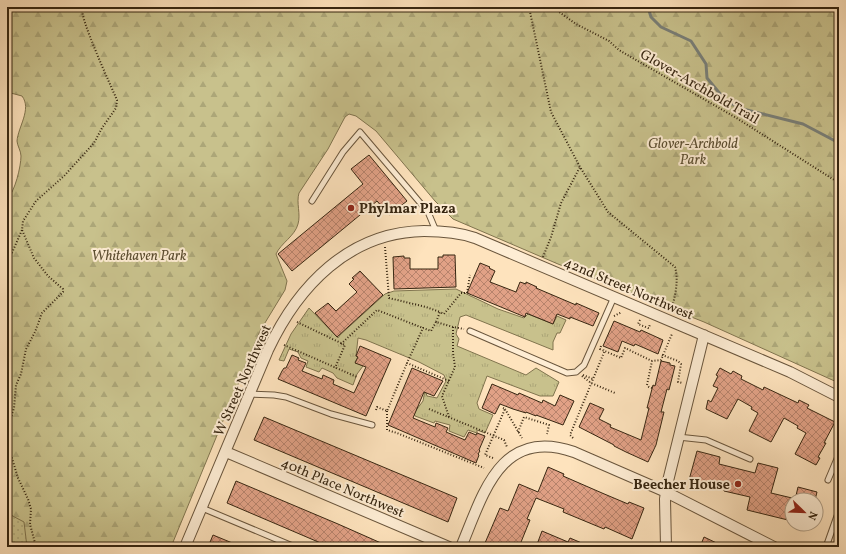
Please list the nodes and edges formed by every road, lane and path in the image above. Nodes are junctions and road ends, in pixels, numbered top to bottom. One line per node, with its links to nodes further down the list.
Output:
1 (81, 7): 7 (path)
2 (528, 7): 4 (path)
3 (552, 7): 5 (path, Glover-Archbold Trail)
4 (580, 167): 12 (path); 19 (path)
5 (839, 183)
6 (312, 201): 8 (lane)
7 (22, 230): 11 (path); 50 (path)
8 (436, 231): 9 (street, 42nd Street Northwest); 12 (street, 42nd Street Northwest)
9 (401, 233): 42 (street, W Street Northwest)
10 (385, 248): 15 (path)
11 (7, 264)
12 (540, 265): 14 (street, 42nd Street Northwest)
13 (470, 275): 15 (path)
14 (614, 297): 19 (street, 42nd Street Northwest); 36 (lane)
15 (440, 312): 21 (path)
16 (622, 312): 17 (path)
17 (612, 320)
18 (640, 320): 22 (path)
19 (668, 320): 27 (street, 42nd Street Northwest)
20 (297, 322): 29 (path)
21 (436, 322): 23 (path); 24 (path)
22 (650, 324)
23 (453, 327): 25 (path); 38 (path)
24 (423, 328): 29 (path); 34 (path)
25 (470, 331): 36 (lane)
26 (672, 334): 32 (path)
27 (704, 335): 44 (street, 42nd Street Northwest); 54 (street)
28 (603, 343): 31 (path)
29 (341, 344): 35 (path)
30 (284, 345): 35 (path)
31 (605, 350): 33 (path); 39 (path)
32 (662, 355): 33 (path); 40 (path)
33 (652, 361): 41 (path)
34 (408, 363): 38 (path); 47 (path)
35 (336, 368): 37 (path)
36 (577, 371): 39 (path)
37 (357, 377)
38 (449, 381): 48 (path)
39 (591, 383): 43 (path); 56 (path)
40 (682, 383)
41 (652, 388)
42 (250, 394): 49 (lane); 59 (street, W Street Northwest)
43 (615, 394)
44 (839, 397)
45 (429, 409): 48 (path)
46 (376, 410): 47 (path)
47 (386, 411): 63 (path)
48 (449, 417): 53 (path)
49 (372, 425)
50 (7, 428)
51 (518, 432): 52 (path); 53 (path); 55 (path)
52 (547, 434)
53 (494, 435): 57 (path); 61 (path)
54 (678, 437): 62 (lane); 65 (street)
55 (522, 438)
56 (573, 438)
57 (507, 447)
58 (7, 450): 68 (path)
59 (226, 452): 66 (street, W Street Northwest); 71 (street, 40th Place Northwest)
60 (839, 454): 64 (lane)
61 (493, 458)
62 (750, 459)
63 (484, 468)
64 (828, 480)
65 (666, 492): 72 (street); 73 (street); 74 (street)
66 (202, 508): 69 (street, W Street Northwest); 70 (lane)
67 (837, 516): 75 (lane)
68 (36, 547)
69 (185, 547)
70 (295, 547)
71 (449, 547)
72 (461, 547)
73 (666, 547)
74 (774, 547)
75 (826, 547)

